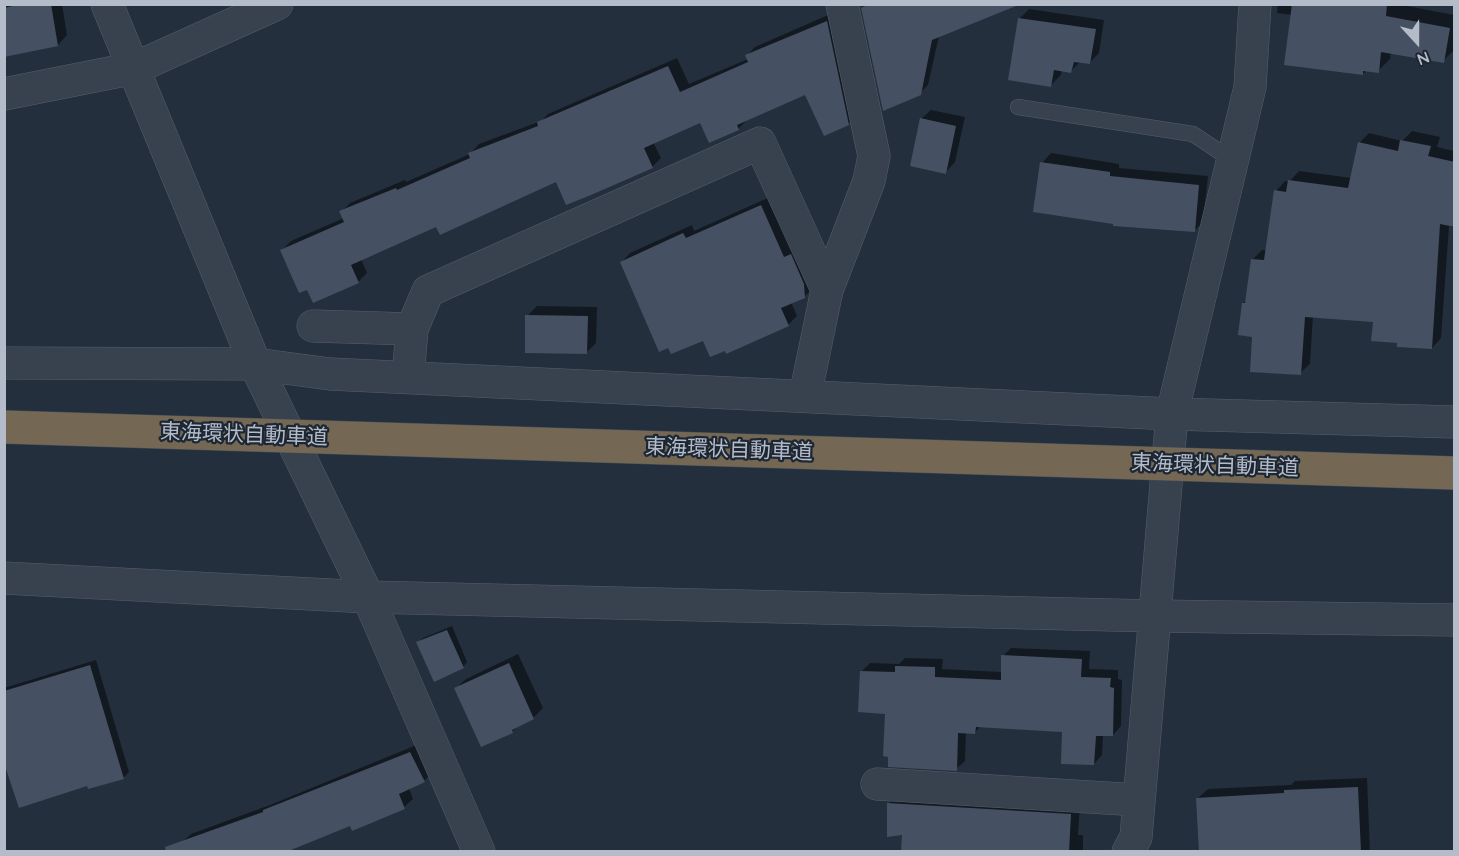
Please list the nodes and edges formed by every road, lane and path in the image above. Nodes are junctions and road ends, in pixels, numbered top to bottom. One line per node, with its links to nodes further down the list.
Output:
1 (107, 4): 5 (street)
2 (277, 4): 5 (street)
3 (842, 4): 9 (street)
4 (1255, 4): 8 (street)
5 (135, 68): 6 (street); 13 (street)
6 (4, 94)
7 (1018, 108): 8 (lane)
8 (1232, 160): 16 (street)
9 (827, 290): 11 (street); 15 (street)
10 (313, 327): 11 (street)
11 (412, 329): 14 (street)
12 (4, 363): 13 (street)
13 (255, 364): 14 (street); 21 (street)
14 (408, 377): 15 (street)
15 (805, 396): 16 (street)
16 (1172, 414): 17 (street); 22 (street)
17 (1455, 422)
18 (4, 427): 19 (highway, 東海環状自動車道, bridge)
19 (1455, 473)
20 (4, 578): 21 (street)
21 (368, 597): 22 (street); 26 (street)
22 (1154, 616): 23 (street); 25 (street)
23 (1455, 620)
24 (877, 784): 25 (street)
25 (1139, 800): 27 (street)
26 (479, 852)
27 (1128, 852)

